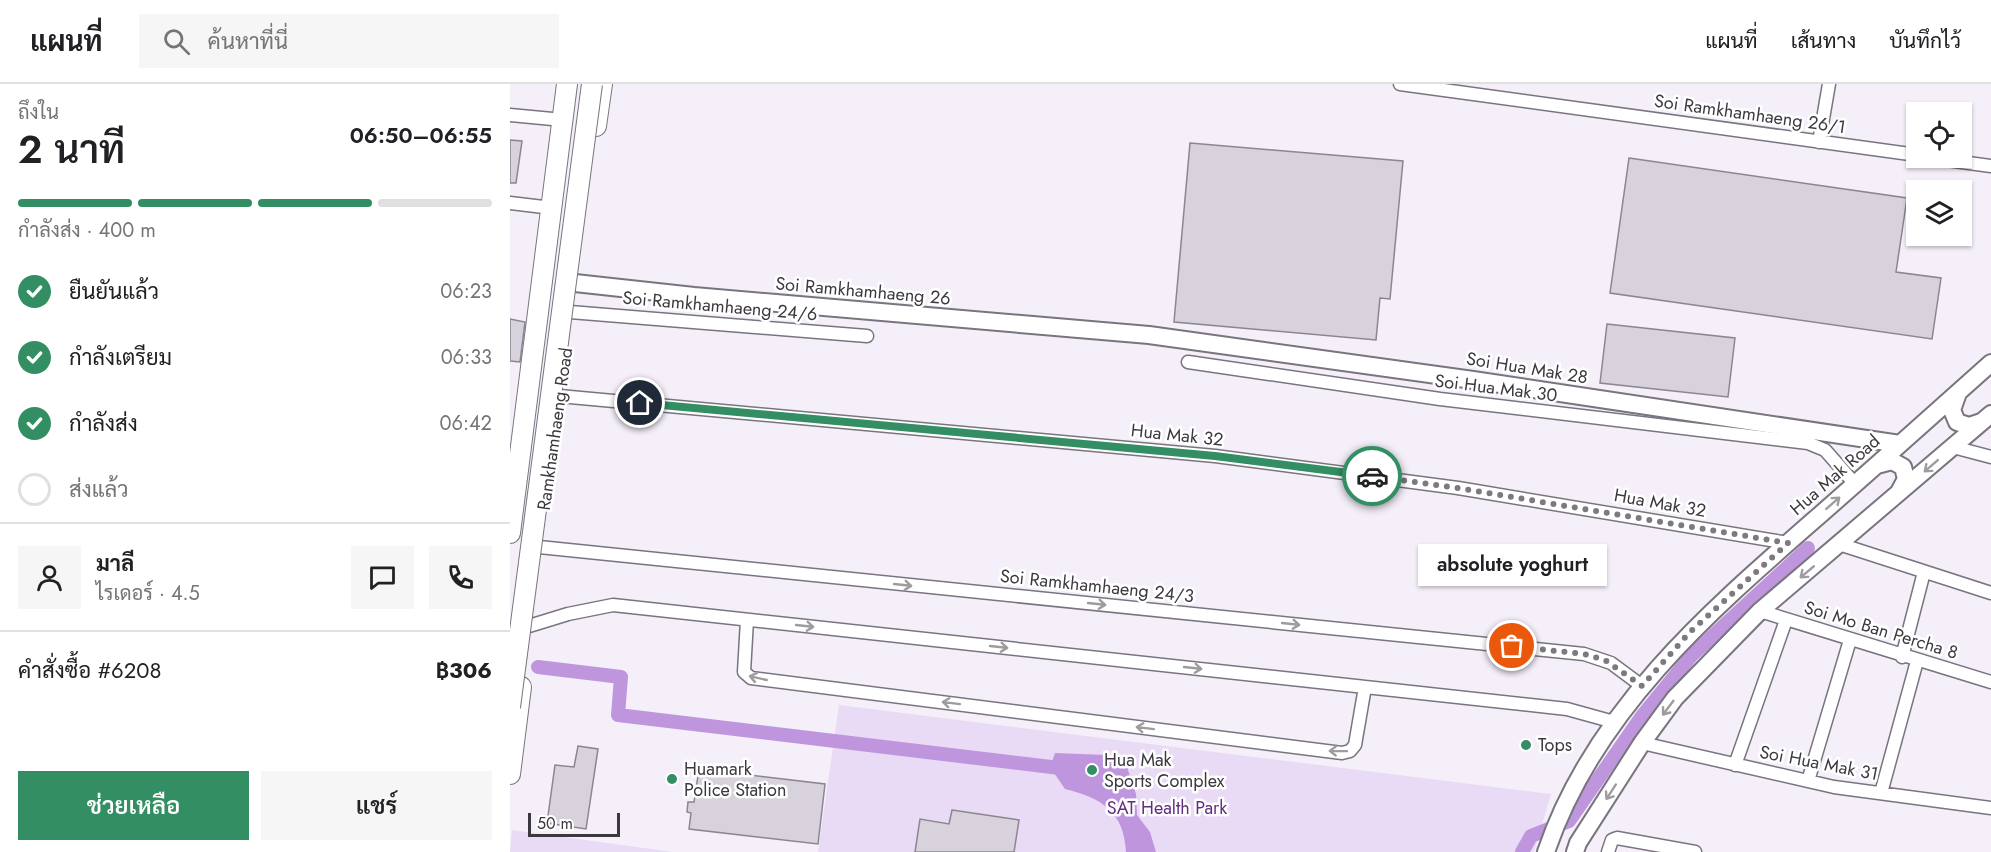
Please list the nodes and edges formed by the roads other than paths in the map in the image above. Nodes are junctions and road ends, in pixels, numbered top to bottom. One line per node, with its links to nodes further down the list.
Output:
1 (567, 84): 8 (main road, Ramkhamhaeng Road)
2 (579, 84): 42 (main road, Ramkhamhaeng Road)
3 (592, 84): 52 (main road, Ramkhamhaeng Road, bridge)
4 (602, 84): 13 (main road, Ramkhamhaeng Road)
5 (1400, 84): 9 (street, Soi Ramkhamhaeng 26/1)
6 (1829, 84): 9 (street)
7 (510, 115): 8 (street)
8 (563, 120): 11 (main road, Ramkhamhaeng Road)
9 (1820, 142): 10 (street, Soi Ramkhamhaeng 26/1)
10 (1906, 154)
11 (558, 163): 13 (main road); 16 (main road, Ramkhamhaeng Road)
12 (1972, 163): 14 (street)
13 (590, 166): 18 (main road, Ramkhamhaeng Road)
14 (1991, 166)
15 (510, 203): 16 (street)
16 (552, 208): 17 (main road, Ramkhamhaeng Road)
17 (543, 279): 18 (main road); 19 (main road, Ramkhamhaeng Road)
18 (574, 283): 20 (main road, Ramkhamhaeng Road); 21 (main road, Soi Ramkhamhaeng 26)
19 (540, 308): 20 (main road); 28 (main road, Ramkhamhaeng Road)
20 (570, 312): 22 (street, Soi Ramkhamhaeng 24/6); 26 (main road, Ramkhamhaeng Road)
21 (1149, 335): 29 (main road, Soi Hua Mak 28)
22 (867, 336)
23 (1188, 362): 33 (street, Soi Hua Mak 30)
24 (1991, 363): 25 (main road, Hua Mak Road)
25 (1958, 393): 27 (main road); 29 (main road, Hua Mak Road)
26 (560, 396): 36 (street, Hua Mak 32); 38 (main road, Ramkhamhaeng Road)
27 (1987, 418): 30 (main road)
28 (517, 428): 35 (main road, Ramkhamhaeng Road)
29 (1900, 444): 32 (main road, Hua Mak Road)
30 (1953, 447): 31 (street); 34 (main road, one-way to 34)
31 (1991, 457)
32 (1877, 465): 33 (main road, Hua Mak Road); 34 (main road)
33 (1855, 484): 36 (main road, Hua Mak Road, one-way to 33)
34 (1899, 493): 37 (main road)
35 (510, 533)
36 (1788, 543): 50 (main road, Hua Mak Road)
37 (1839, 544): 39 (street); 41 (main road, one-way to 41)
38 (539, 547): 45 (main road, Ramkhamhaeng Road); 50 (street, Soi Ramkhamhaeng 24/3, one-way to 50)
39 (1924, 572): 40 (street); 47 (street)
40 (1991, 593)
41 (1760, 611): 44 (street, Soi Mo Ban Percha 8); 54 (main road, one-way to 54)
42 (510, 616)
43 (747, 620): 45 (street); 51 (street, one-way to 51); 51 (street, one-way to 43)
44 (1786, 620): 46 (street, Soi Mo Ban Percha 8); 55 (street)
45 (529, 626): 56 (main road, Ramkhamhaeng Road)
46 (1850, 640): 47 (street, Soi Mo Ban Percha 8); 57 (street)
47 (1902, 657): 48 (street, Soi Mo Ban Percha 8)
48 (1917, 661): 49 (street, Soi Mo Ban Percha 8); 58 (street)
49 (1991, 682)
50 (1642, 686): 53 (main road, Hua Mak Road)
51 (1365, 687): 53 (street)
52 (510, 706)
53 (1614, 722): 60 (main road, Hua Mak Road)
54 (1642, 742): 55 (street, Soi Hua Mak 31); 61 (main road, one-way to 61)
55 (1735, 765): 57 (street, Soi Hua Mak 31)
56 (510, 774)
57 (1808, 781): 58 (street, Soi Hua Mak 31)
58 (1881, 793): 59 (street, Soi Hua Mak 31)
59 (1991, 808)
60 (1548, 848)
61 (1575, 852)
62 (1608, 852): 63 (street)
63 (1695, 852)

